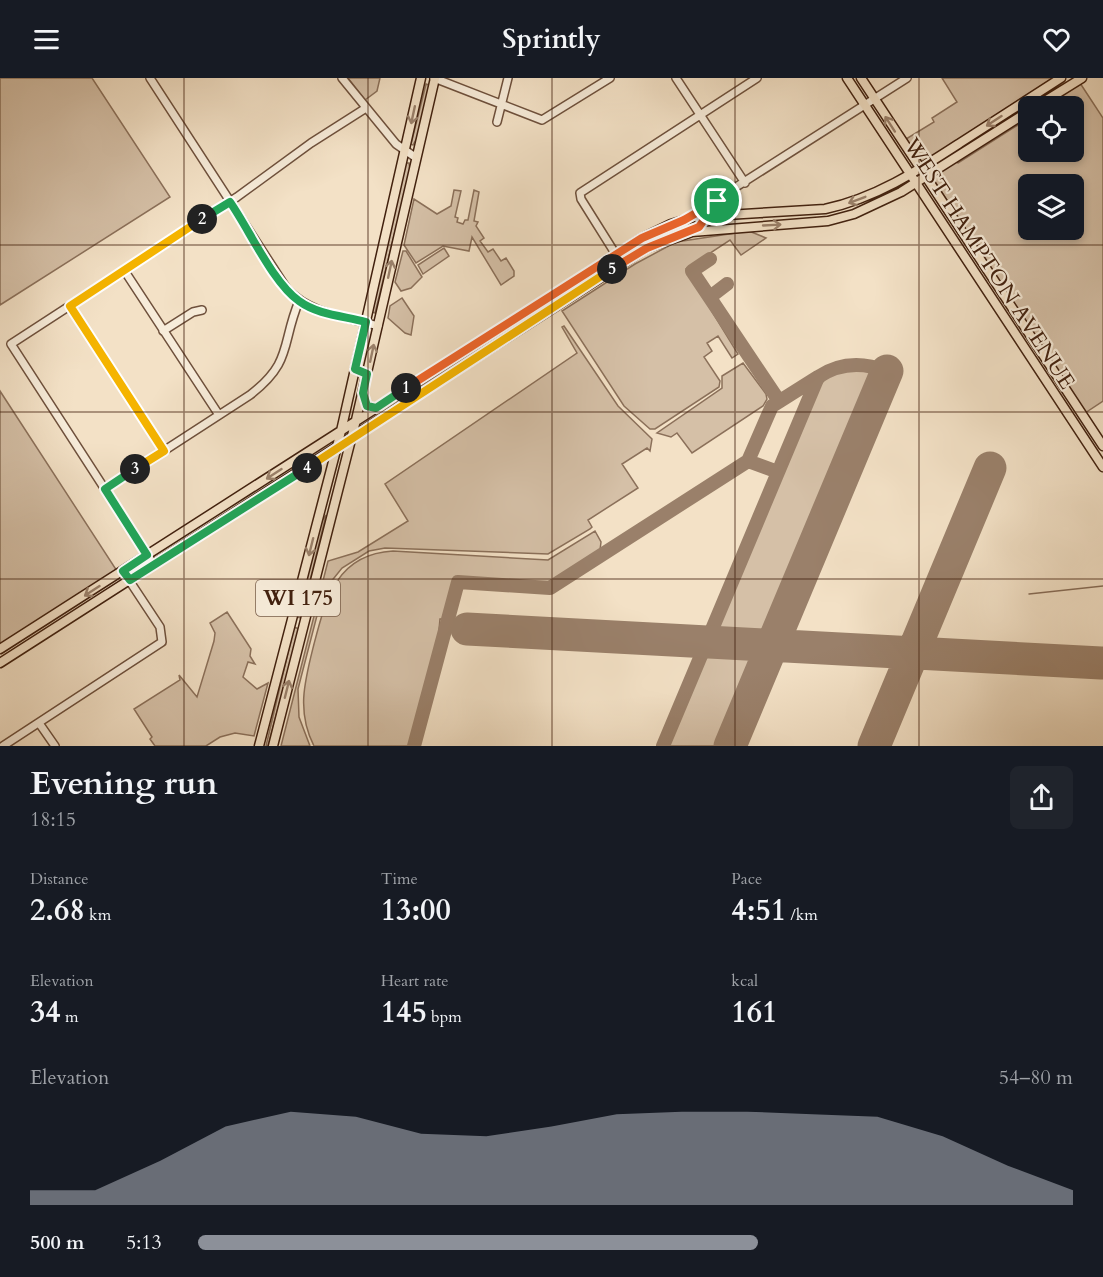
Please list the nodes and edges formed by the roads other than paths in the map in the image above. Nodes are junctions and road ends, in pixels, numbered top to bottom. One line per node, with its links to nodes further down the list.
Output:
1 (150, 78): 29 (street)
2 (342, 78): 18 (street)
3 (421, 78): 22 (main road, WI 175, one-way to 22)
4 (435, 78): 16 (street); 23 (main road, WI 175)
5 (508, 78): 16 (street)
6 (609, 78): 16 (street)
7 (676, 78): 19 (street)
8 (757, 78): 19 (street)
9 (846, 78): 17 (main road, WEST HAMPTON AVENUE)
10 (861, 78): 15 (main road, WEST HAMPTON AVENUE)
11 (907, 78): 15 (street)
12 (1061, 78): 24 (main road, one-way to 24)
13 (1082, 78): 14 (main road)
14 (1053, 96)
15 (874, 99): 17 (street); 24 (main road, WEST HAMPTON AVENUE, one-way to 15)
16 (501, 105): 21 (street)
17 (865, 105): 25 (main road, WEST HAMPTON AVENUE); 26 (street)
18 (366, 108): 22 (street); 29 (street)
19 (701, 114): 26 (street); 33 (street)
20 (1018, 118): 24 (main road)
21 (497, 122)
22 (405, 152): 23 (street); 39 (main road, WI 175)
23 (415, 157): 40 (main road, WI 175, one-way to 23)
24 (923, 174): 25 (main road); 27 (main road); 50 (main road, WEST HAMPTON AVENUE)
25 (910, 175): 27 (main road, WEST HAMPTON AVENUE); 30 (main road, one-way to 30)
26 (745, 183): 28 (street)
27 (915, 184): 32 (main road, one-way to 27); 54 (main road, WEST HAMPTON AVENUE)
28 (717, 201): 30 (street); 31 (street)
29 (230, 202): 35 (street); 36 (street)
30 (708, 216): 31 (main road); 32 (main road)
31 (684, 220): 33 (main road)
32 (692, 232): 34 (main road)
33 (616, 255): 34 (street); 45 (main road)
34 (621, 263): 49 (main road)
35 (124, 270): 37 (street); 41 (street)
36 (299, 301): 39 (street); 46 (street)
37 (70, 306): 52 (street); 56 (street)
38 (202, 310): 41 (street)
39 (366, 322): 40 (street); 42 (main road, WI 175)
40 (378, 326): 43 (main road, WI 175, one-way to 40)
41 (164, 331): 46 (street)
42 (355, 369): 43 (main road); 48 (main road, WI 175)
43 (367, 374): 44 (main road, WI 175)
44 (363, 393): 45 (main road); 47 (main road, WI 175)
45 (376, 408): 47 (main road)
46 (219, 415): 52 (street)
47 (356, 420): 48 (main road); 49 (main road, WI 175)
48 (340, 431): 51 (main road, WI 175); 57 (main road, one-way to 57)
49 (351, 439): 51 (main road); 67 (main road, WI 175, one-way to 49)
50 (1103, 446)
51 (336, 449): 53 (main road); 55 (main road, WI 175)
52 (164, 451): 56 (street)
53 (318, 461): 55 (main road); 58 (main road)
54 (1103, 467)
55 (330, 470): 66 (main road, WI 175, one-way to 66)
56 (105, 489): 57 (street)
57 (147, 555): 58 (street); 59 (main road)
58 (154, 565): 60 (main road)
59 (123, 571): 60 (street); 61 (main road, one-way to 61)
60 (130, 580): 62 (main road); 63 (street)
61 (0, 649)
62 (0, 663)
63 (39, 723): 64 (street); 65 (street)
64 (3, 746)
65 (55, 746)
66 (259, 746)
67 (273, 746)

